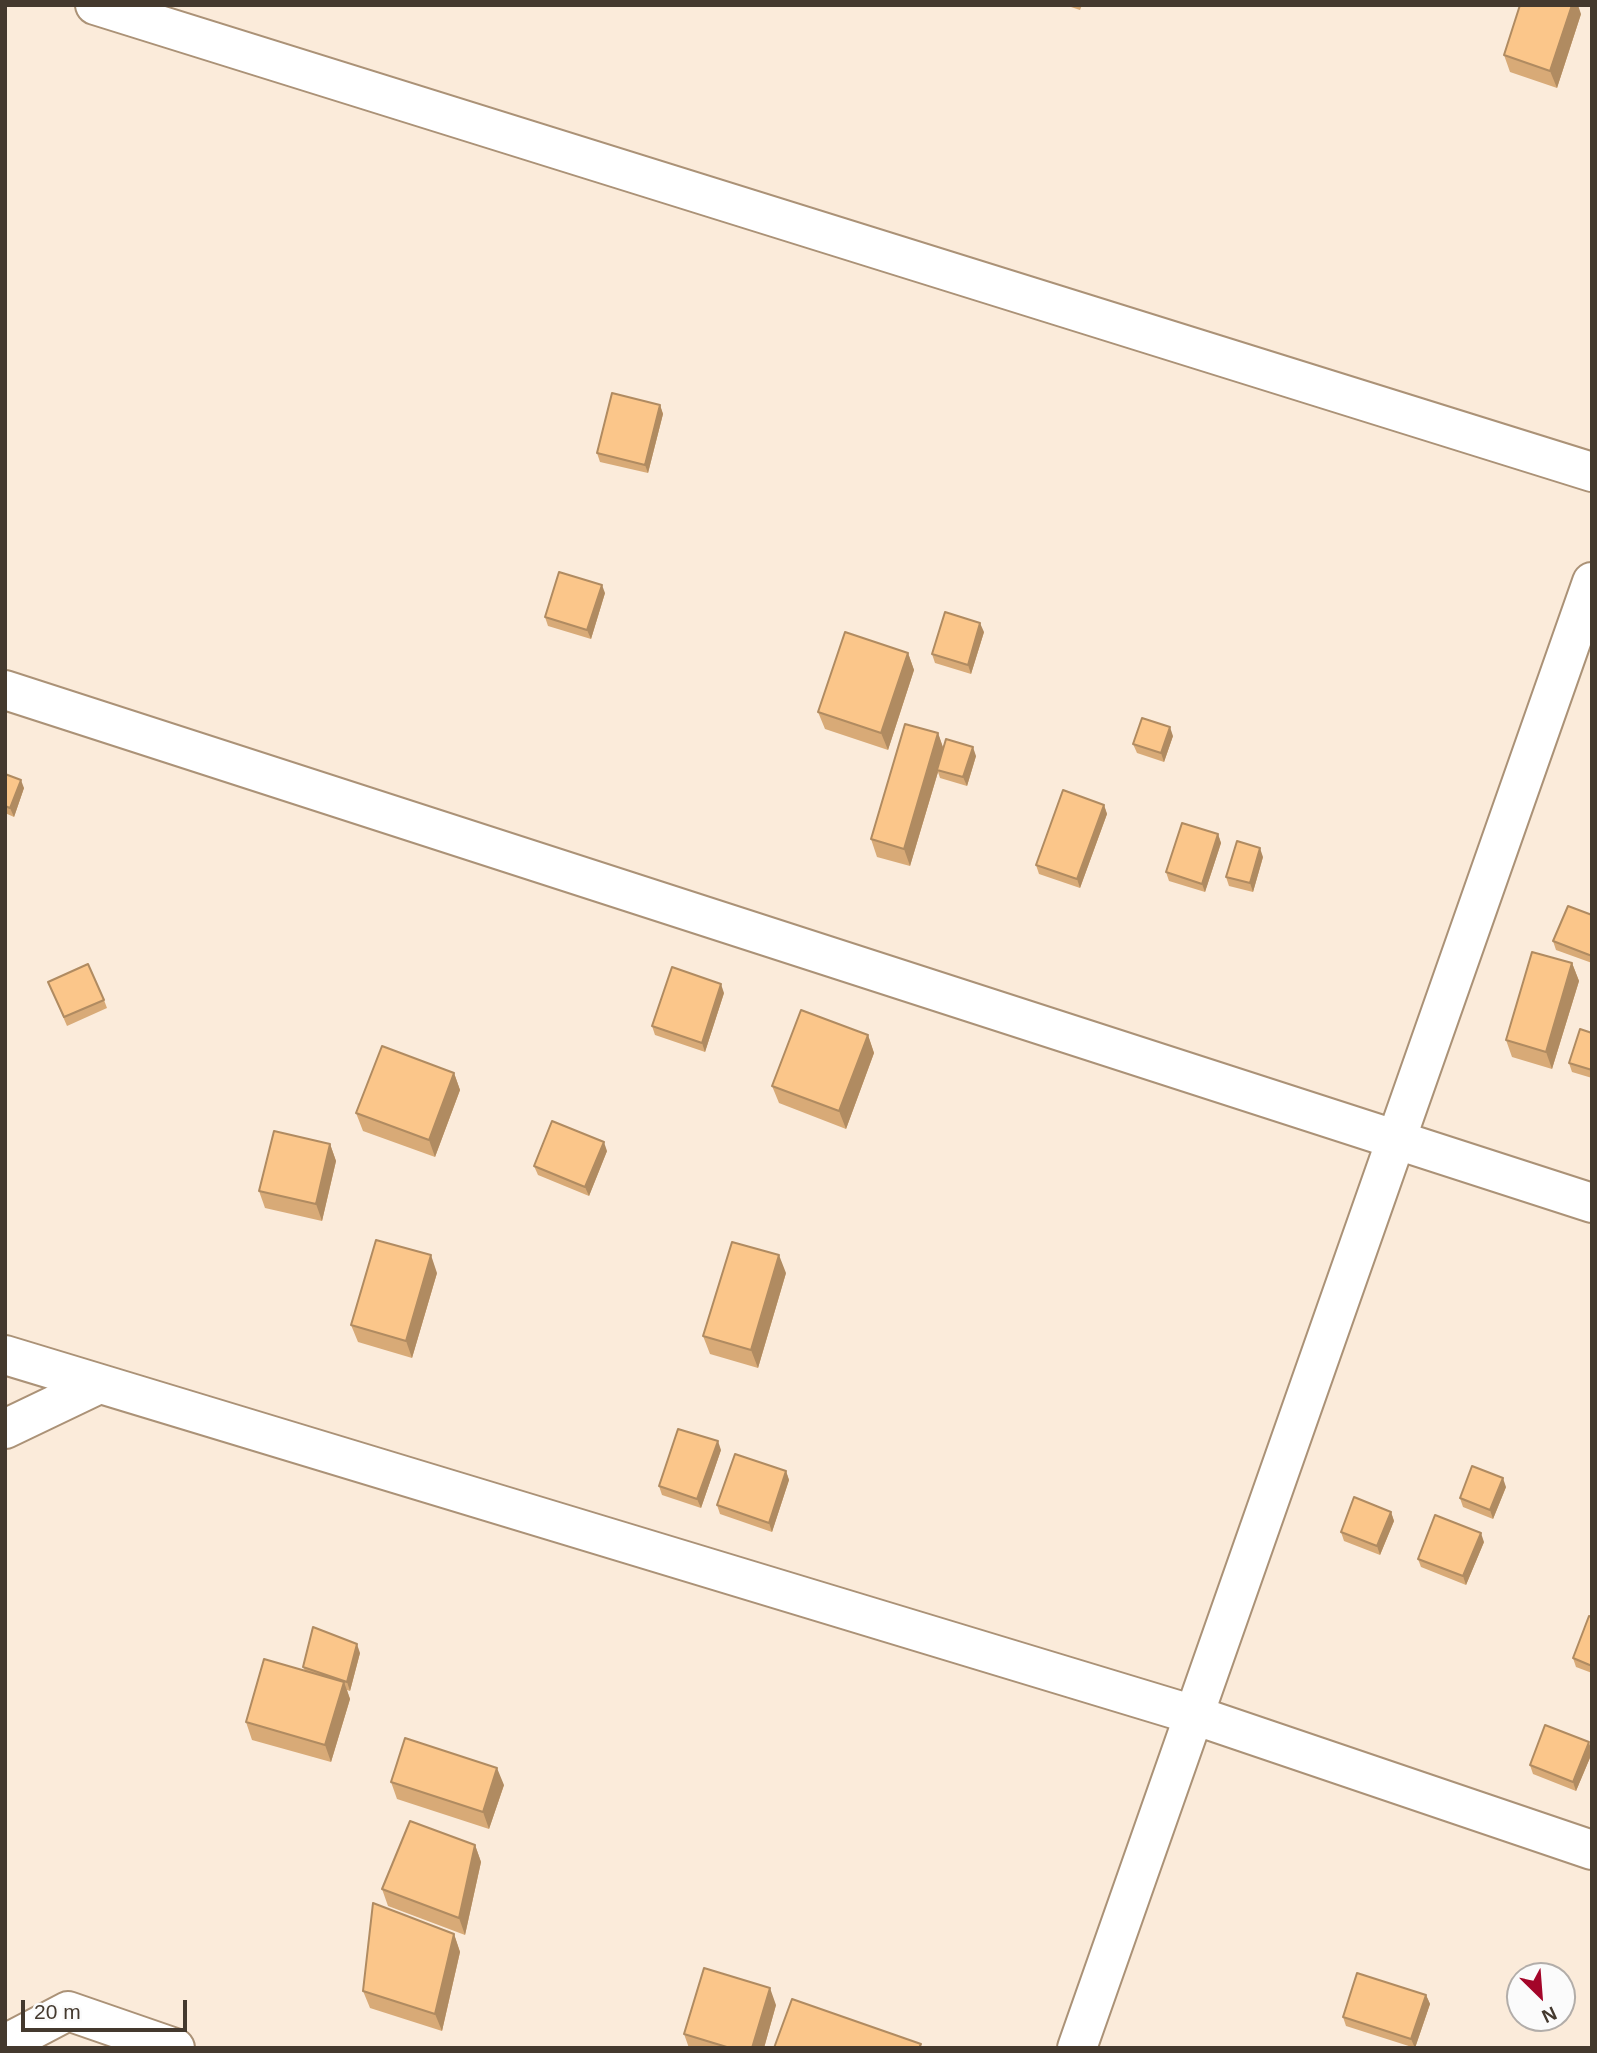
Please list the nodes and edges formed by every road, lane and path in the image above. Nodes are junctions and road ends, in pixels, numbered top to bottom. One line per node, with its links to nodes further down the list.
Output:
1 (95, 5): 2 (street)
2 (1592, 472)
3 (1592, 582): 5 (street)
4 (5, 690): 5 (street)
5 (1397, 1140): 6 (street); 10 (street)
6 (1592, 1203)
7 (5, 1355): 8 (street)
8 (99, 1384): 9 (street); 10 (street)
9 (5, 1429)
10 (1194, 1715): 11 (street); 14 (street)
11 (1592, 1850)
12 (5, 2044): 13 (street)
13 (175, 2048)
14 (1077, 2048)

